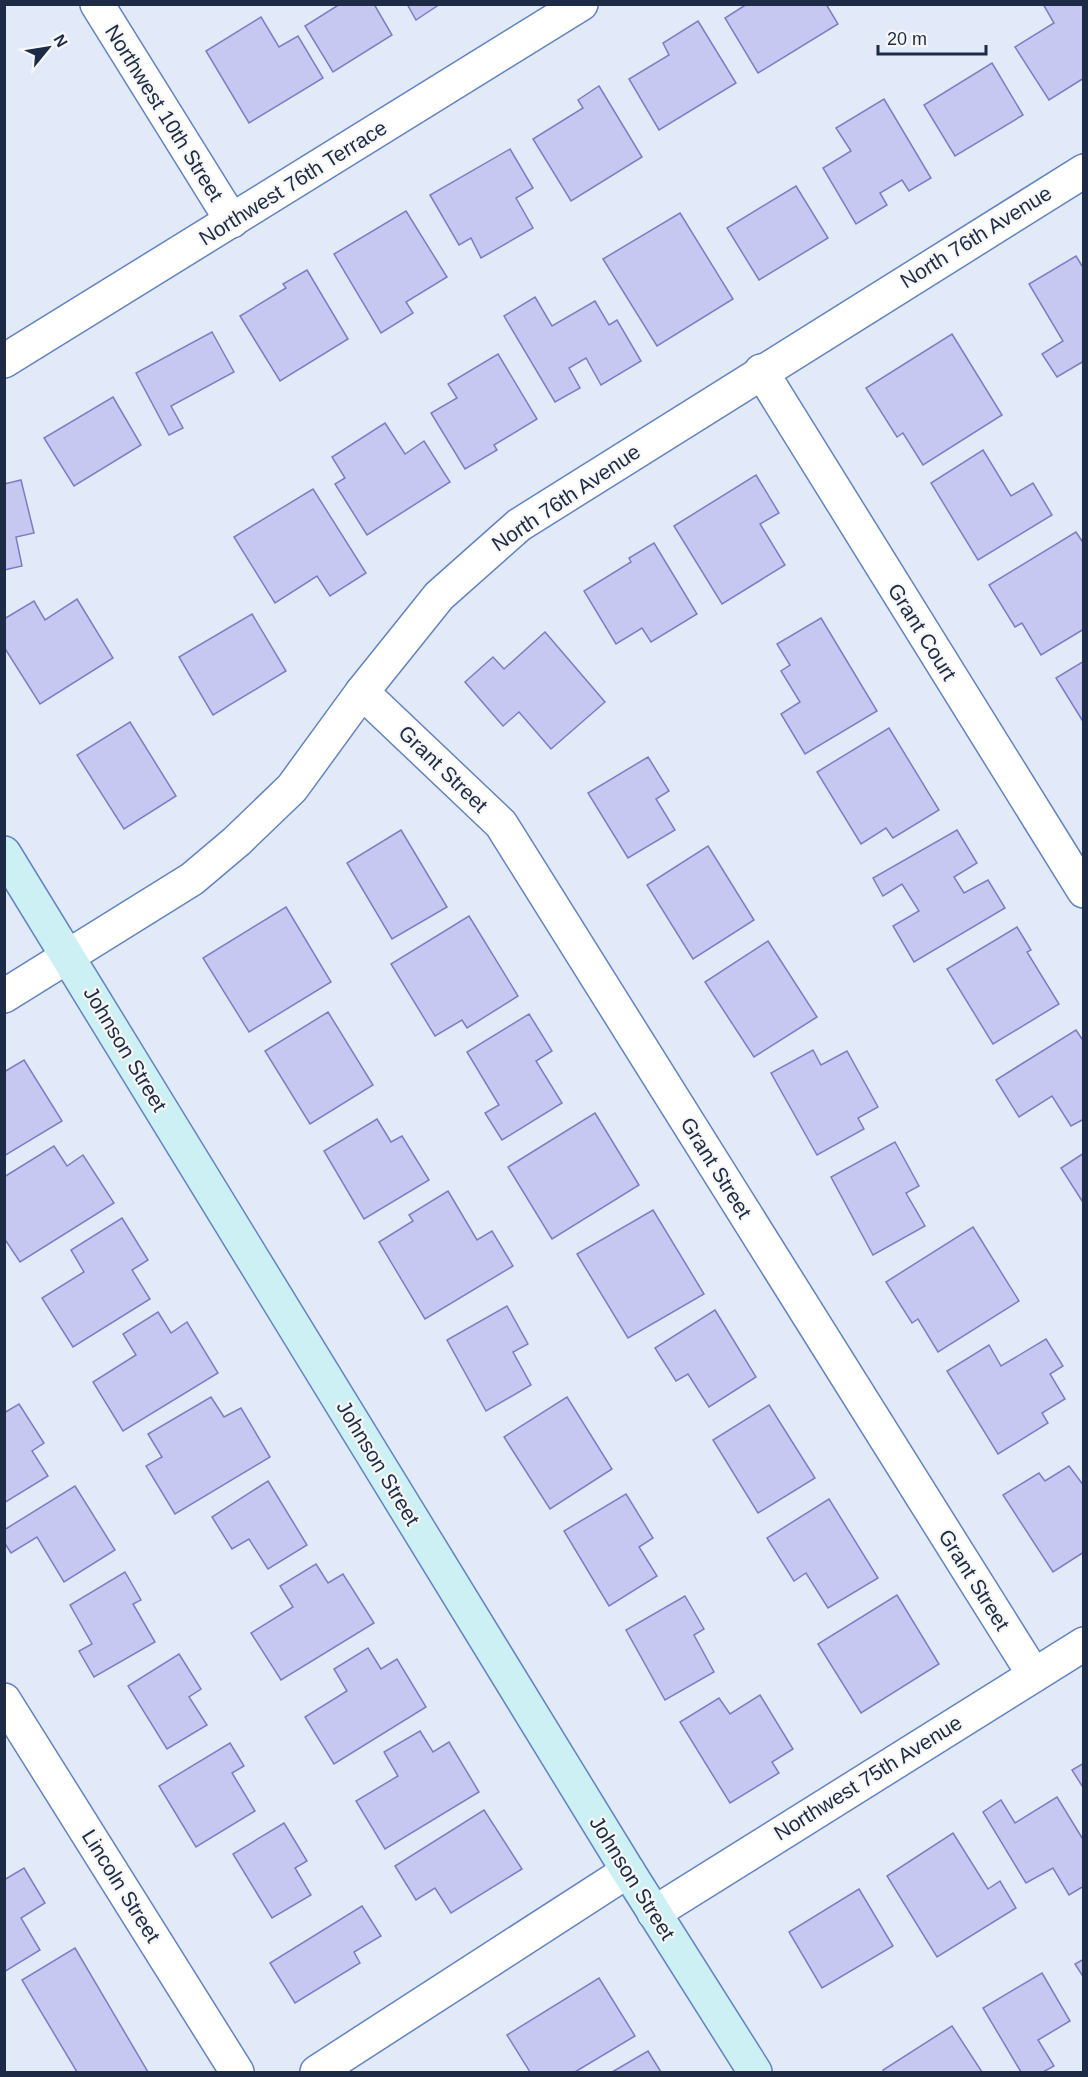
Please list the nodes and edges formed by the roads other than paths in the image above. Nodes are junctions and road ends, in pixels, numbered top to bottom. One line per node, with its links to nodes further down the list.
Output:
1 (97, 4): 4 (street, Northwest 10th Street)
2 (578, 5): 4 (street, Northwest 76th Terrace)
3 (1083, 171): 6 (street, North 76th Avenue)
4 (232, 221): 5 (street, Northwest 76th Terrace)
5 (4, 361)
6 (761, 371): 7 (street, North 76th Avenue); 9 (street, Grant Court)
7 (362, 692): 10 (street, North 76th Avenue); 13 (street, Grant Street)
8 (4, 853): 10 (street, Johnson Street)
9 (1083, 891)
10 (69, 957): 11 (street, North 76th Avenue); 15 (street, Johnson Street)
11 (4, 996)
12 (1083, 1644): 13 (street, Northwest 75th Avenue)
13 (1034, 1675): 16 (street, Northwest 75th Avenue)
14 (4, 1700): 17 (street, Lincoln Street)
15 (628, 1871): 16 (street, Johnson Street); 18 (street)
16 (654, 1913): 19 (street, Johnson Street)
17 (237, 2073)
18 (316, 2073)
19 (754, 2073)

